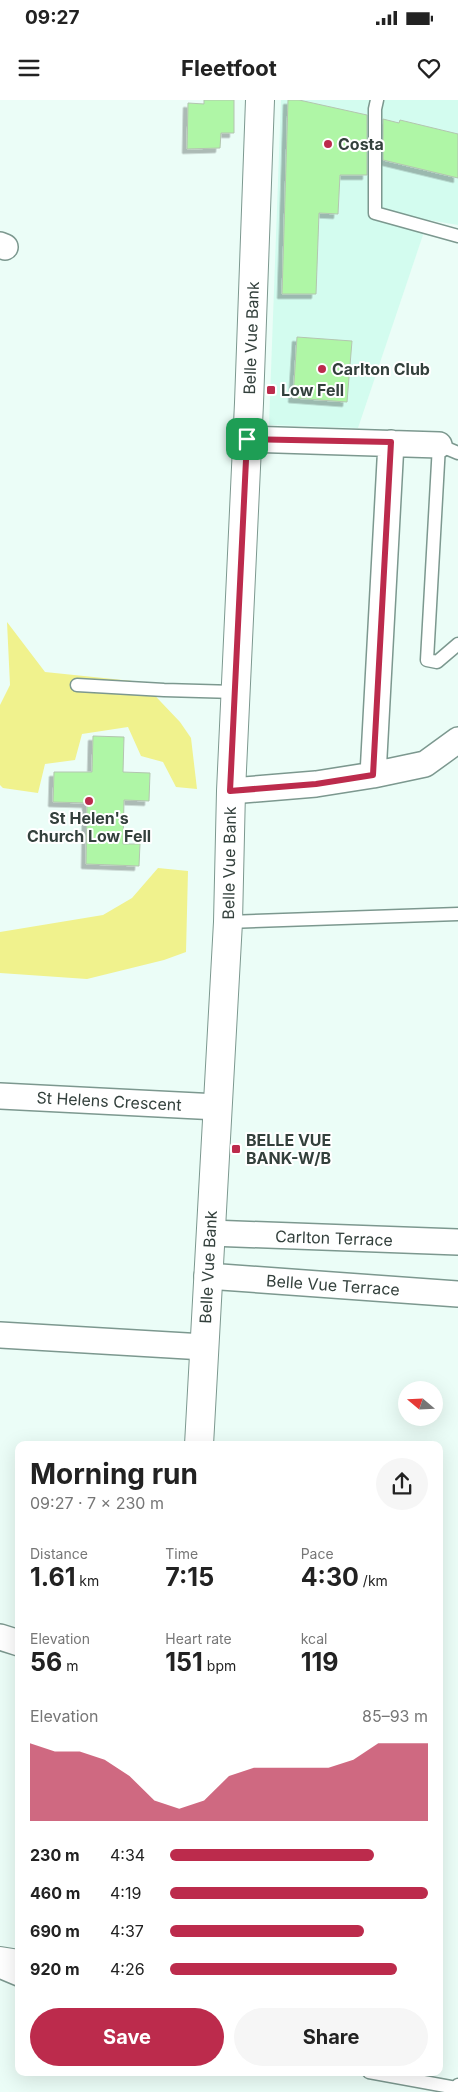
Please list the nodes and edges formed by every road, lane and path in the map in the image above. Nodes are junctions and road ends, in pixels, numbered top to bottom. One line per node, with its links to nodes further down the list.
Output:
1 (260, 100): 4 (street, Belle Vue Bank)
2 (377, 100): 3 (lane)
3 (458, 236)
4 (247, 439): 5 (street); 9 (street, Belle Vue Bank)
5 (391, 442): 6 (street); 11 (street)
6 (449, 449): 7 (lane)
7 (458, 644)
8 (77, 685): 9 (lane)
9 (235, 692): 12 (street, Belle Vue Bank)
10 (458, 740): 11 (street)
11 (373, 775): 12 (street)
12 (230, 791): 14 (street, Belle Vue Bank)
13 (458, 914): 14 (lane)
14 (228, 922): 16 (street, Belle Vue Bank)
15 (0, 1096): 16 (street, St Helens Crescent)
16 (218, 1107): 17 (street, Belle Vue Bank)
17 (210, 1233): 18 (street, Carlton Terrace); 19 (street, Belle Vue Bank)
18 (458, 1242)
19 (207, 1276): 20 (street, Belle Vue Terrace); 22 (street, Belle Vue Bank)
20 (458, 1294)
21 (0, 1335): 22 (street)
22 (204, 1347): 23 (street, Belle Vue Bank)
23 (199, 1441)
24 (0, 1637): 25 (street)
25 (15, 1642)
26 (0, 1961): 27 (street)
27 (15, 1963)
28 (0, 1972): 29 (lane)
29 (15, 1978)
30 (391, 2076): 31 (lane)
31 (458, 2085)

